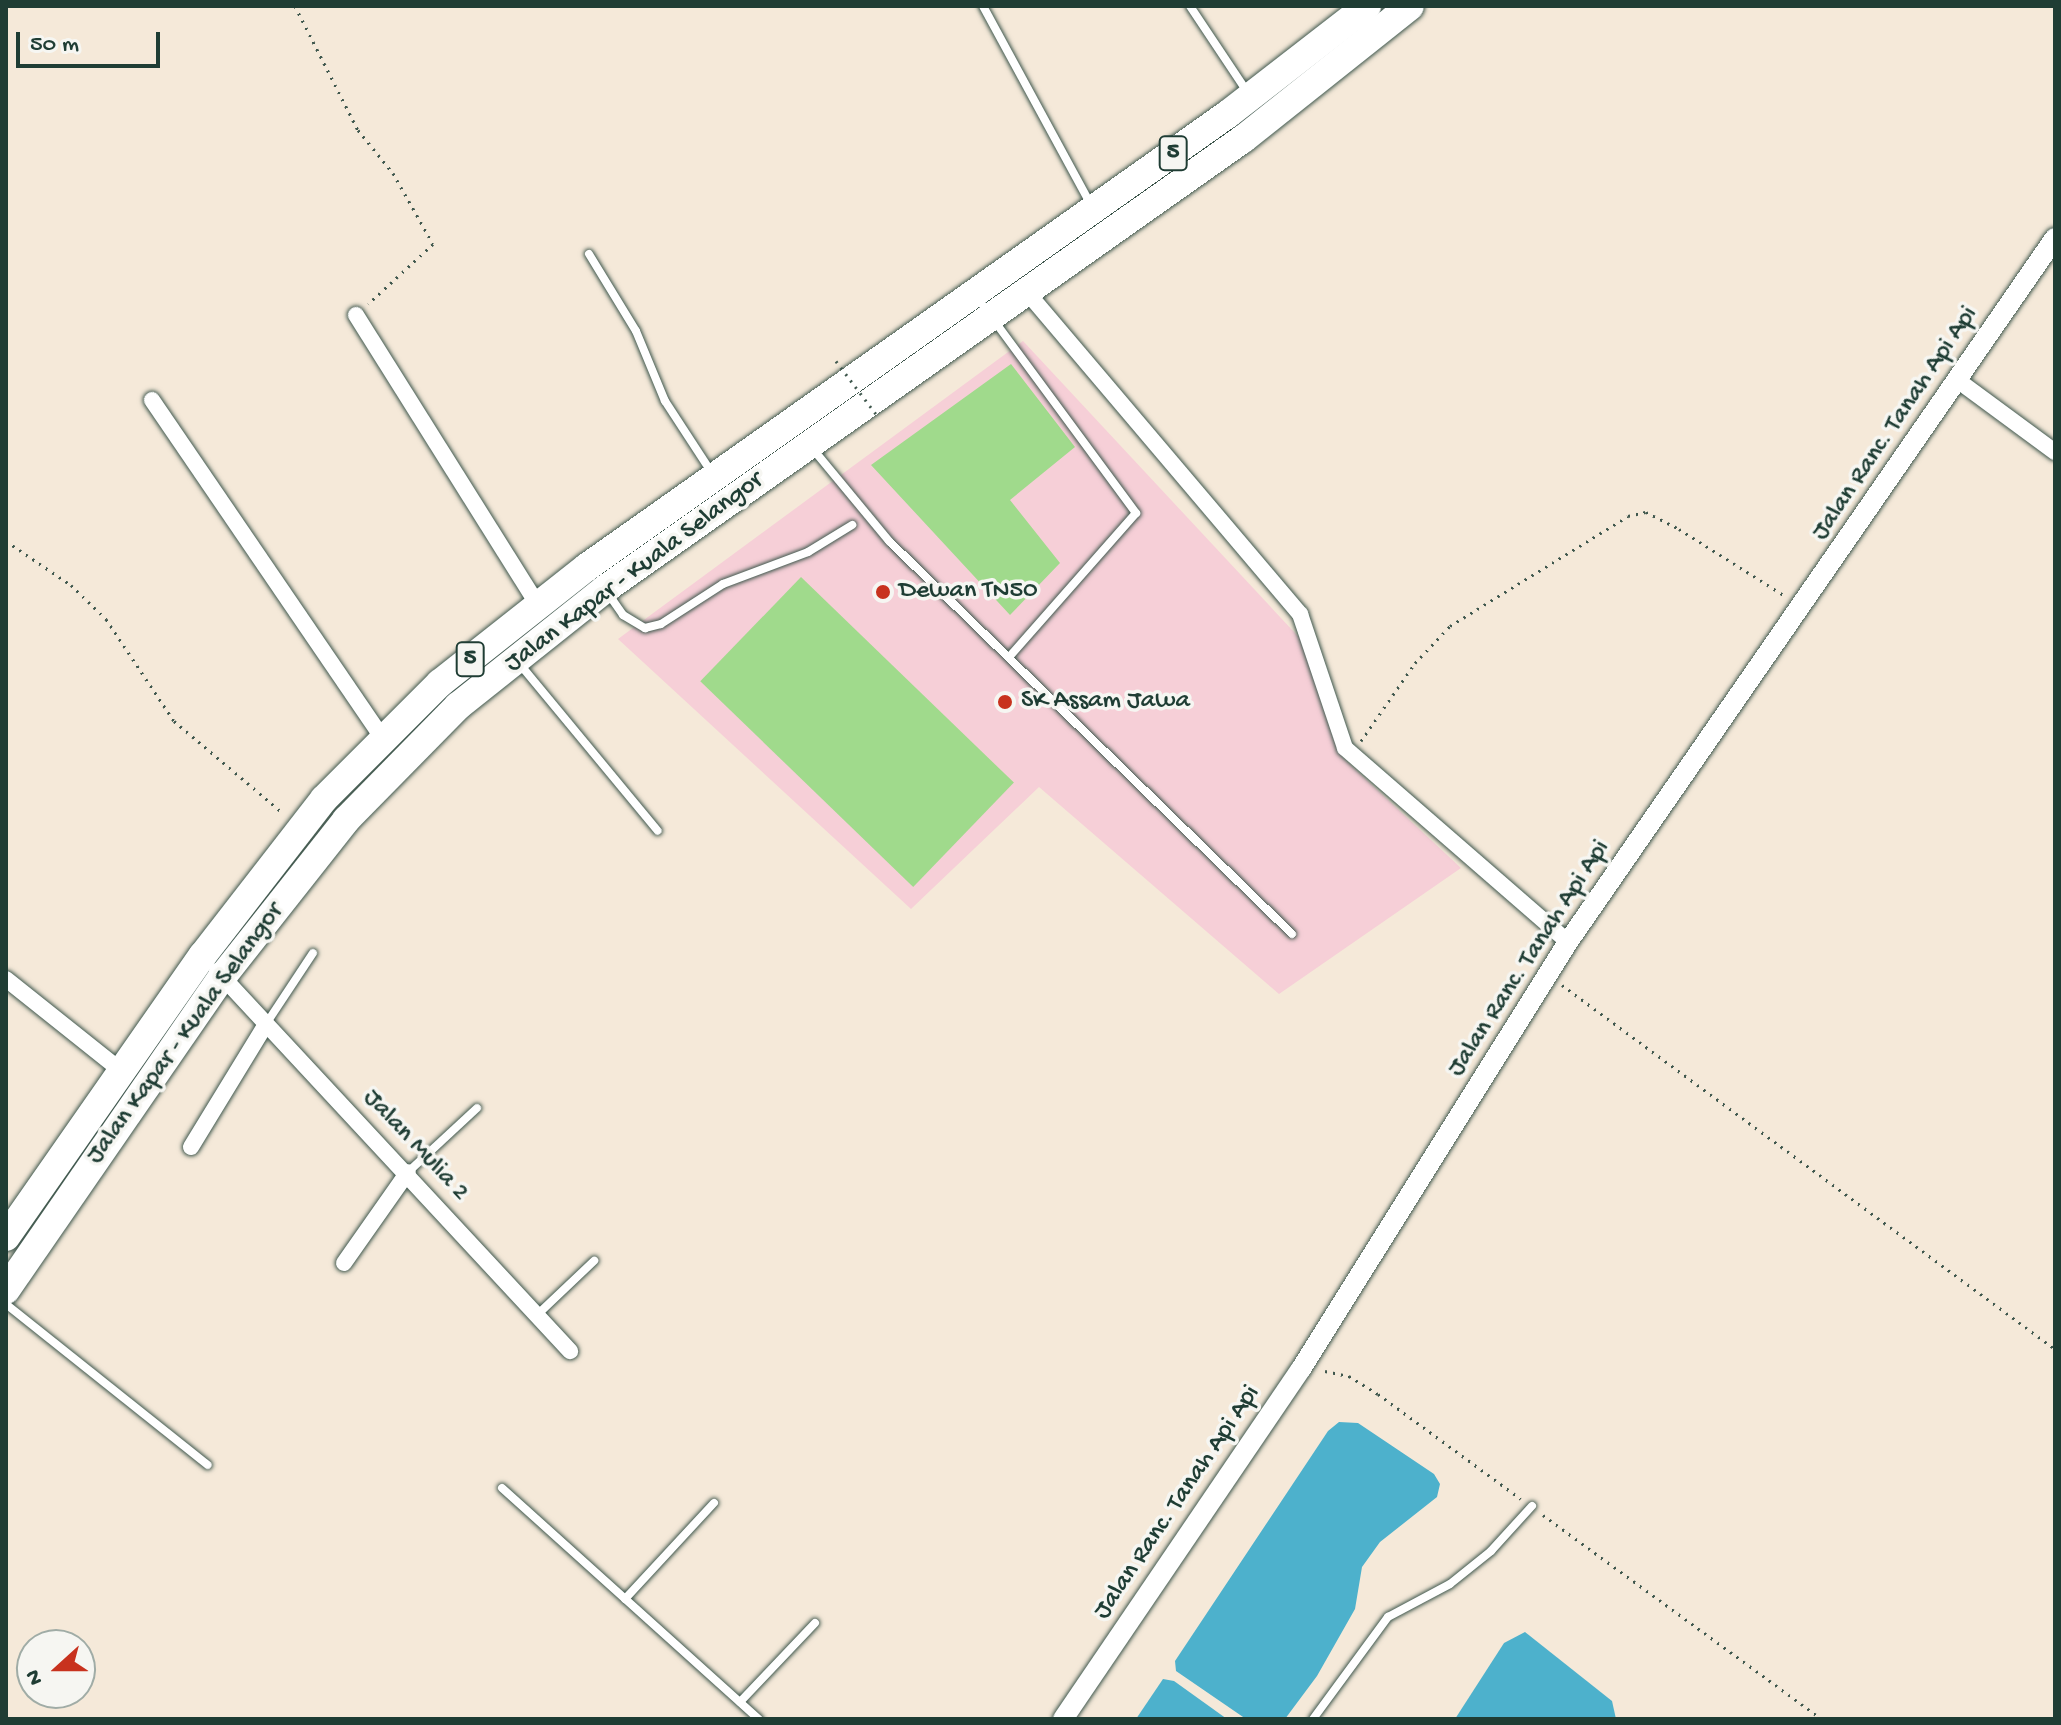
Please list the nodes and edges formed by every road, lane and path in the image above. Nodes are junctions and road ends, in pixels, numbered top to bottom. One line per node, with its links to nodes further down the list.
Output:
1 (295, 6): 12 (path)
2 (983, 6): 7 (lane)
3 (1190, 6): 6 (lane)
4 (1367, 6): 6 (highway, Jalan Kapar - Kuala Selangor / 5)
5 (1410, 6): 10 (highway, Jalan Kapar - Kuala Selangor / 5)
6 (1251, 97): 7 (highway, Jalan Kapar - Kuala Selangor / 5)
7 (1093, 209): 11 (highway, Jalan Kapar - Kuala Selangor / 5)
8 (2055, 238): 15 (street, Jalan Ranc. Tanah Api Api)
9 (589, 254): 21 (lane)
10 (1026, 291): 13 (highway, Jalan Kapar - Kuala Selangor / 5); 30 (street)
11 (974, 293): 13 (lane); 18 (highway, Jalan Kapar - Kuala Selangor / 5)
12 (356, 315): 25 (street)
13 (991, 317): 19 (highway, Jalan Kapar - Kuala Selangor / 5); 27 (lane)
14 (836, 361): 17 (path, bridge)
15 (1960, 382): 20 (street); 26 (street, Jalan Ranc. Tanah Api Api)
16 (152, 400): 29 (street)
17 (876, 414)
18 (792, 422): 19 (highway); 21 (highway, Jalan Kapar - Kuala Selangor / 5)
19 (809, 445): 24 (highway, Jalan Kapar - Kuala Selangor / 5); 27 (lane)
20 (2055, 452)
21 (715, 477): 25 (highway, Jalan Kapar - Kuala Selangor / 5)
22 (852, 525): 24 (lane)
23 (6, 541): 31 (path)
24 (605, 589): 28 (highway, Jalan Kapar - Kuala Selangor / 5)
25 (538, 605): 29 (highway, Jalan Kapar - Kuala Selangor / 5)
26 (1802, 607): 30 (path); 34 (street, Jalan Ranc. Tanah Api Api)
27 (1009, 657): 33 (lane)
28 (515, 660): 32 (lane); 38 (highway, Jalan Kapar - Kuala Selangor / 5)
29 (382, 737): 31 (highway, Jalan Kapar - Kuala Selangor / 5)
30 (1353, 755): 34 (street)
31 (301, 829): 36 (highway, Jalan Kapar - Kuala Selangor / 5)
32 (658, 831)
33 (1292, 934)
34 (1568, 942): 37 (street, Jalan Ranc. Tanah Api Api)
35 (313, 953): 40 (lane)
36 (203, 955): 38 (street, Jalan Mulia 2); 41 (highway, Jalan Kapar - Kuala Selangor / 5)
37 (1547, 975): 51 (path); 53 (street, Jalan Ranc. Tanah Api Api)
38 (223, 976): 40 (street, Jalan Mulia 2); 48 (highway, Jalan Kapar - Kuala Selangor / 5)
39 (6, 979): 41 (street)
40 (266, 1024): 43 (street); 44 (street, Jalan Mulia 2)
41 (120, 1070): 45 (highway, Jalan Kapar - Kuala Selangor / 5)
42 (477, 1108): 44 (lane)
43 (191, 1147)
44 (408, 1172): 47 (street); 50 (street, Jalan Mulia 2)
45 (6, 1237)
46 (594, 1261): 50 (lane)
47 (344, 1263)
48 (6, 1290)
49 (6, 1304): 54 (lane)
50 (537, 1315): 52 (street, Jalan Mulia 2)
51 (2055, 1349)
52 (570, 1351)
53 (1301, 1369): 57 (path); 62 (street, Jalan Ranc. Tanah Api Api)
54 (208, 1465)
55 (502, 1488): 58 (lane)
56 (714, 1503): 58 (lane)
57 (1532, 1506): 63 (lane); 64 (path)
58 (625, 1599): 60 (lane)
59 (815, 1623): 60 (lane)
60 (740, 1702): 61 (lane)
61 (759, 1719)
62 (1063, 1719)
63 (1313, 1719)
64 (1822, 1719)

